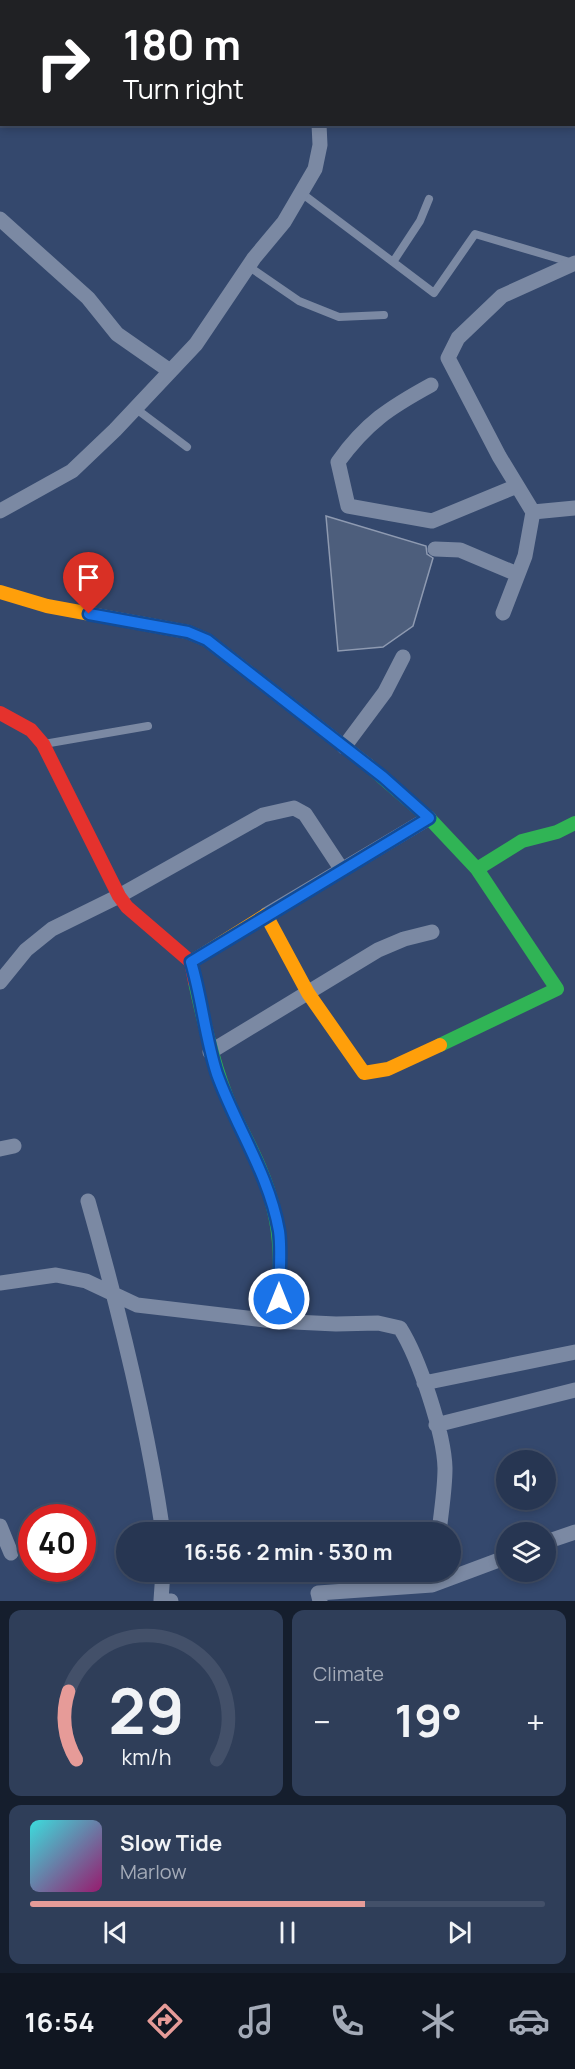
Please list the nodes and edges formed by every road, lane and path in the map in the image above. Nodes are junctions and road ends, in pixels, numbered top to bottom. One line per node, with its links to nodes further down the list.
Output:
1 (319, 126): 2 (street)
2 (300, 192): 5 (lane); 7 (street)
3 (429, 200): 5 (lane)
4 (0, 219): 9 (street)
5 (393, 262): 6 (lane)
6 (575, 263): 13 (street)
7 (248, 266): 8 (lane); 9 (street)
8 (384, 315)
9 (170, 371): 11 (street)
10 (431, 385): 13 (street)
11 (135, 408): 12 (lane); 15 (street)
12 (187, 447)
13 (517, 486): 16 (street)
14 (575, 508): 16 (street)
15 (0, 511)
16 (533, 512): 18 (street)
17 (435, 549): 18 (street)
18 (518, 574): 20 (street)
19 (0, 592): 25 (street)
20 (503, 613)
21 (403, 657): 25 (street)
22 (0, 713): 24 (street)
23 (148, 726): 24 (lane)
24 (43, 744): 30 (street)
25 (344, 747): 26 (street)
26 (429, 818): 28 (street); 29 (street)
27 (575, 823): 28 (street)
28 (477, 869): 35 (street)
29 (342, 870): 30 (street); 31 (street)
30 (119, 896): 33 (street); 34 (street)
31 (266, 915): 33 (street); 35 (street)
32 (432, 932): 35 (street)
33 (191, 962): 36 (street)
34 (0, 982)
35 (308, 993): 36 (street)
36 (210, 1052): 40 (street)
37 (88, 1202): 39 (street)
38 (0, 1283): 39 (street)
39 (114, 1294): 40 (street); 45 (street)
40 (279, 1321): 42 (street)
41 (575, 1352): 42 (street)
42 (424, 1383): 44 (street)
43 (575, 1390): 44 (street)
44 (436, 1425): 46 (street)
45 (161, 1522)
46 (440, 1522)
47 (0, 1526): 50 (street)
48 (575, 1532): 49 (street)
49 (556, 1539)
50 (11, 1552)
51 (496, 1560): 52 (street)
52 (461, 1571)
53 (164, 1582): 55 (street)
54 (408, 1582): 56 (street)
55 (165, 1601)
56 (320, 1601)

